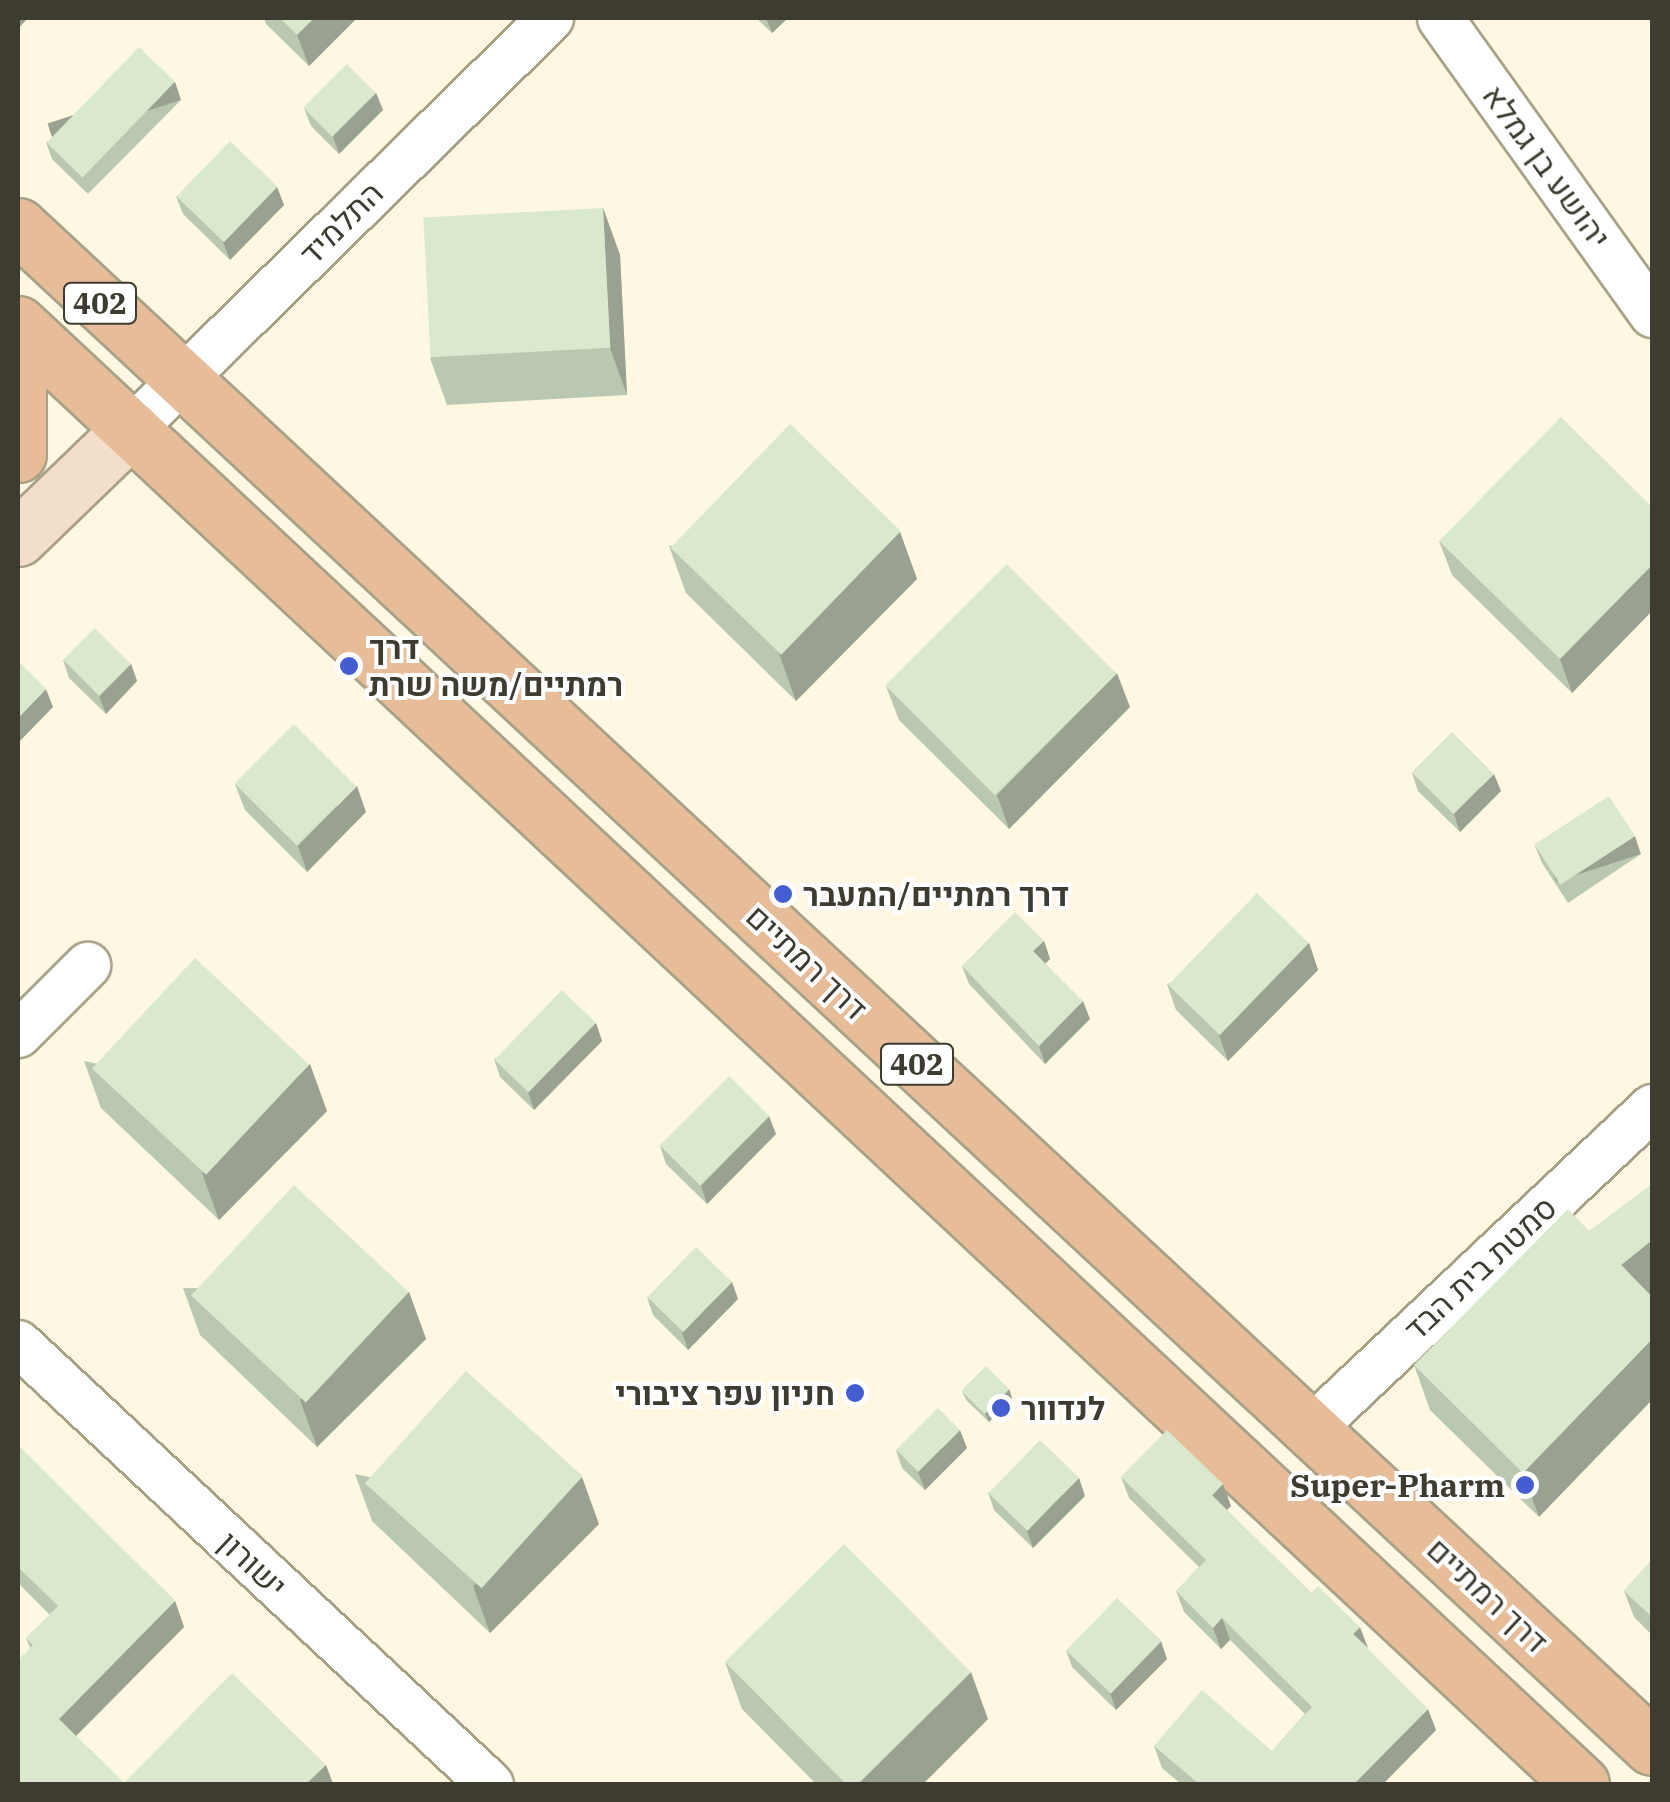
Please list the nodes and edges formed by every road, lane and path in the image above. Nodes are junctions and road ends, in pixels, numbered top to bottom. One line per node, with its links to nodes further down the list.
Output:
1 (550, 18): 6 (street, התלמיד)
2 (1440, 18): 4 (street, יהושע בן גמלא)
3 (18, 226): 6 (main road, 402)
4 (1652, 314)
5 (18, 324): 8 (main road, 402)
6 (182, 379): 8 (street, התלמיד); 15 (main road, דרך רמתיים / 402)
7 (18, 380): 9 (main road)
8 (132, 429): 10 (street); 18 (main road, 402)
9 (18, 454)
10 (18, 538)
11 (88, 966): 12 (street)
12 (18, 1034)
13 (1652, 1108): 15 (street, סמטת בית הבד)
14 (25, 1367): 17 (street, ישורון)
15 (1310, 1430): 16 (main road, דרך רמתיים / 402)
16 (1652, 1747)
17 (471, 1778)
18 (1581, 1784)

